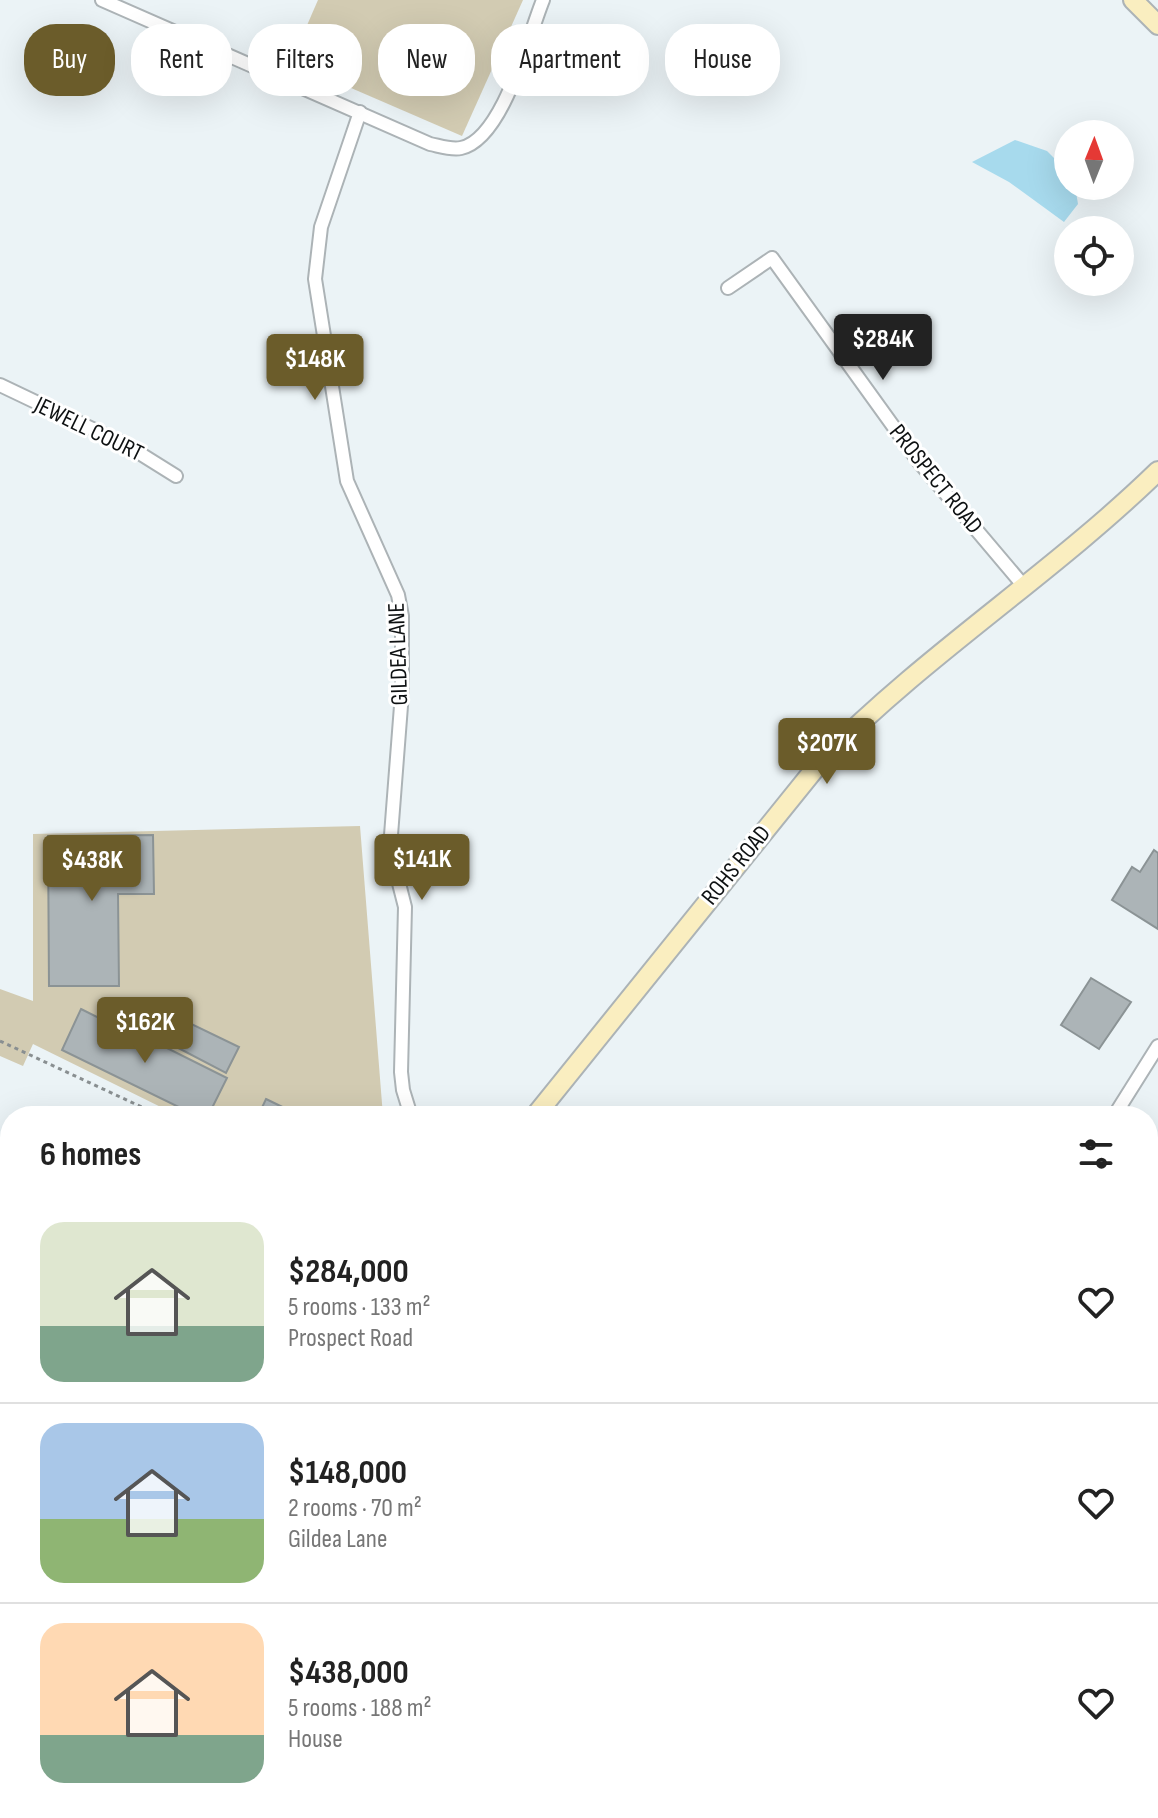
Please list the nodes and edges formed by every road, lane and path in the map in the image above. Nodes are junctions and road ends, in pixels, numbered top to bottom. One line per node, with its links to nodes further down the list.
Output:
1 (102, 0): 5 (street)
2 (543, 0): 5 (street)
3 (1133, 0): 4 (main road)
4 (1158, 25)
5 (360, 112): 14 (street, GILDEA LANE)
6 (728, 288): 10 (street, PROSPECT ROAD)
7 (0, 385): 9 (street, JEWELL COURT)
8 (1154, 473): 10 (main road, ROHS ROAD)
9 (176, 476)
10 (1023, 585): 15 (main road, ROHS ROAD)
11 (0, 1041): 13 (path)
12 (1158, 1046): 16 (street)
13 (140, 1106)
14 (408, 1106)
15 (543, 1106)
16 (1120, 1106)

